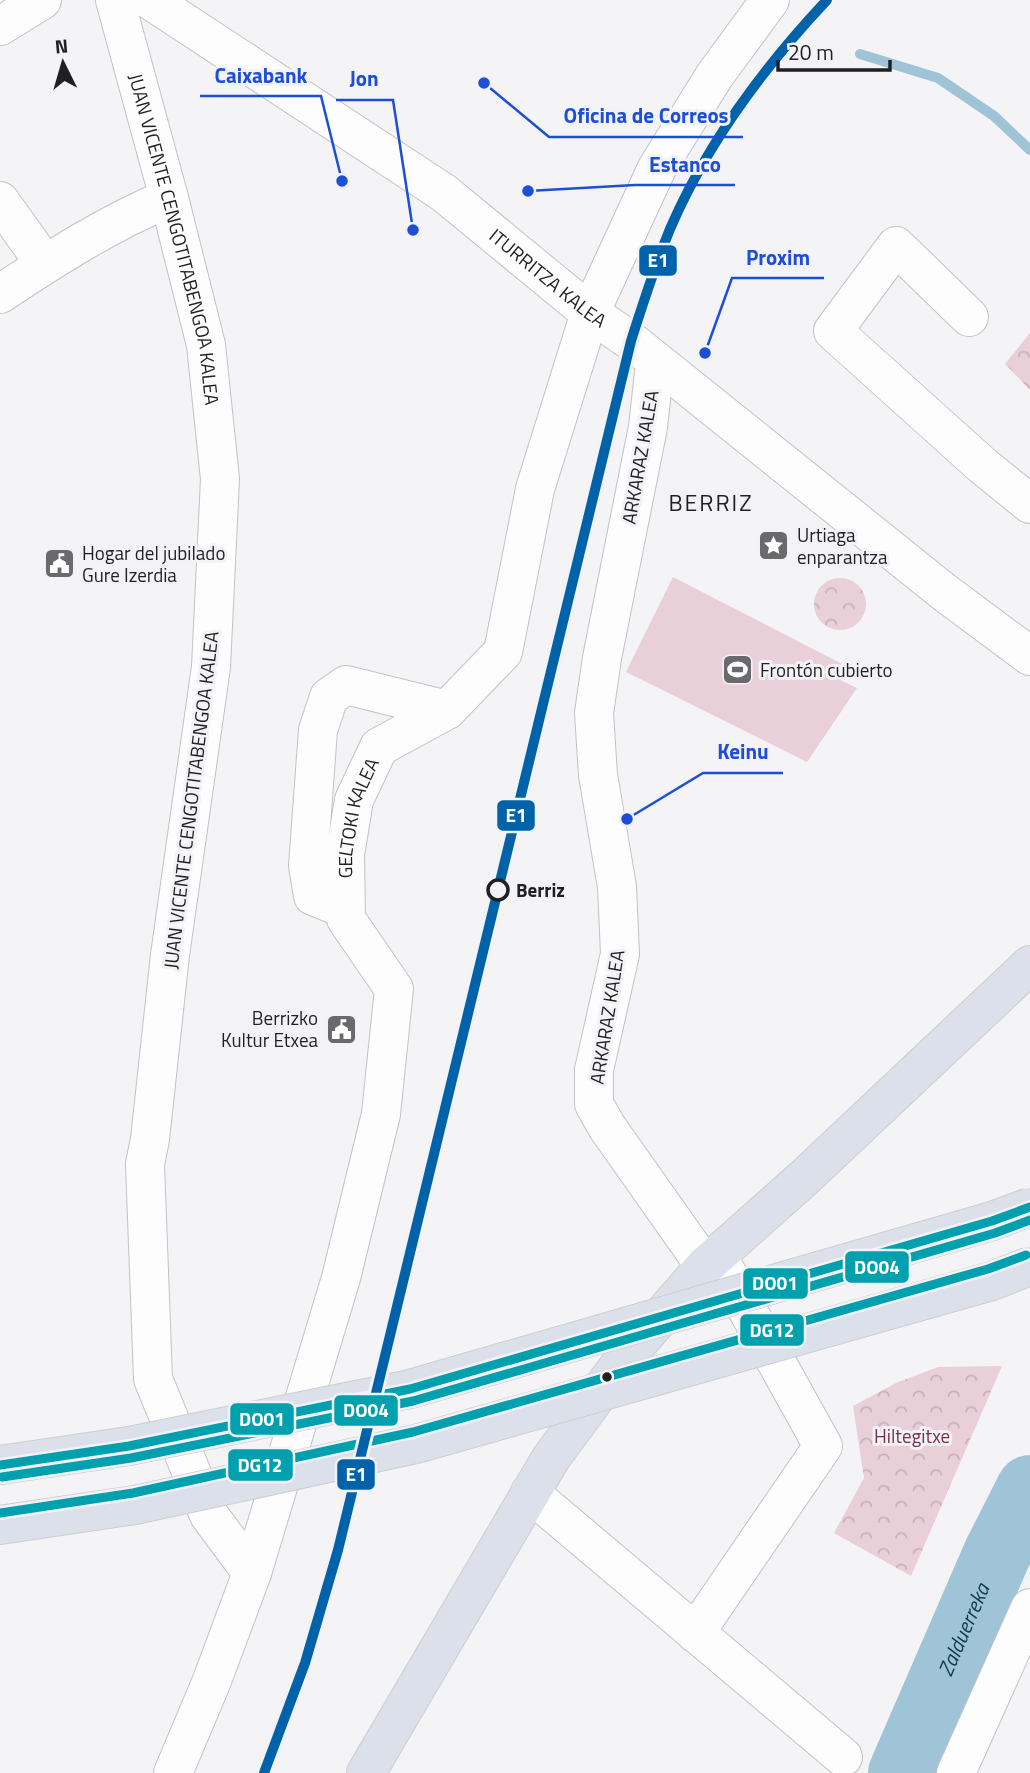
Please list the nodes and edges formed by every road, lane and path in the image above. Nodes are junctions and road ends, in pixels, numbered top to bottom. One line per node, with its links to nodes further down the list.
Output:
1 (42, 0): 5 (street)
2 (114, 0): 6 (street, JUAN VICENTE CENGOTITABENGOA KALEA)
3 (150, 0): 10 (street, ITURRITZA KALEA)
4 (770, 0): 10 (street, GELTOKI KALEA)
5 (0, 26)
6 (169, 198): 8 (street); 26 (street, JUAN VICENTE CENGOTITABENGOA KALEA)
7 (0, 201): 8 (street)
8 (45, 264): 9 (street)
9 (0, 293)
10 (590, 313): 12 (street, ITURRITZA KALEA); 15 (street, GELTOKI KALEA)
11 (969, 317): 13 (street)
12 (655, 363): 14 (street, ITURRITZA KALEA); 19 (street, ARKARAZ KALEA)
13 (1030, 504)
14 (1030, 656)
15 (447, 710): 16 (street, GELTOKI KALEA); 16 (street)
16 (345, 909): 26 (street, GELTOKI KALEA)
17 (1029, 966): 19 (highway)
18 (1030, 1207): 23 (highway, bridge)
19 (711, 1261): 22 (street, ARKARAZ KALEA); 24 (highway)
20 (1030, 1266): 25 (highway, bridge)
21 (884, 1296): 22 (street)
22 (777, 1362): 28 (street, ARKARAZ KALEA)
23 (0, 1465)
24 (530, 1493): 28 (street); 31 (highway)
25 (0, 1525)
26 (252, 1573): 30 (street, GELTOKI KALEA)
27 (1030, 1608): 32 (street)
28 (695, 1633): 29 (street)
29 (843, 1757)
30 (173, 1773)
31 (366, 1773)
32 (956, 1773)

